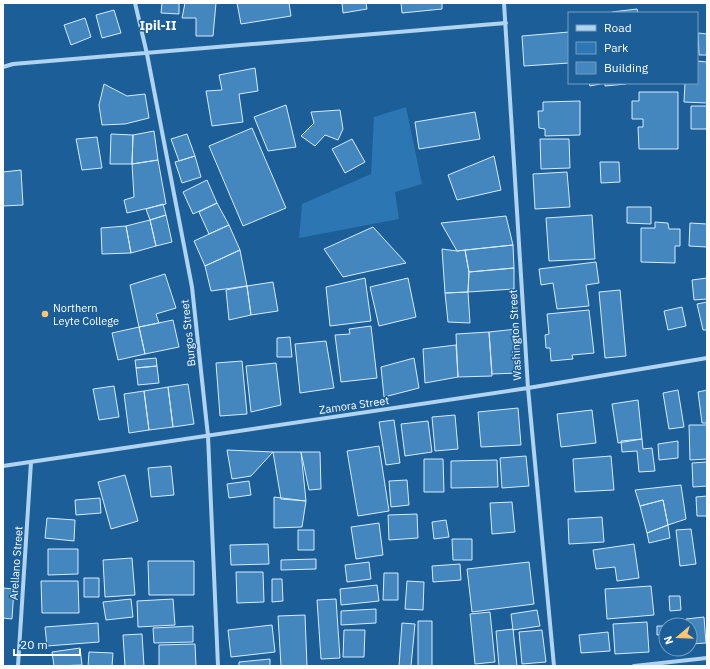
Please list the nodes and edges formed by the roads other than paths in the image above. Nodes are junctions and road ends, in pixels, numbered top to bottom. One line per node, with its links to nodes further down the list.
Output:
1 (135, 3): 4 (street, Burgos Street)
2 (504, 3): 3 (street, Washington Street)
3 (506, 23): 4 (street); 7 (street, Washington Street)
4 (147, 54): 5 (street); 8 (street, Burgos Street)
5 (3, 67)
6 (707, 358): 7 (street, Zamora Street)
7 (528, 388): 8 (street, Zamora Street); 14 (street, Washington Street)
8 (208, 436): 9 (street, Zamora Street); 13 (street, Burgos Street)
9 (31, 462): 10 (street, Zamora Street); 12 (street, Arellano Street)
10 (3, 466)
11 (707, 658): 15 (street)
12 (18, 666)
13 (218, 666)
14 (554, 666)
15 (634, 666)

